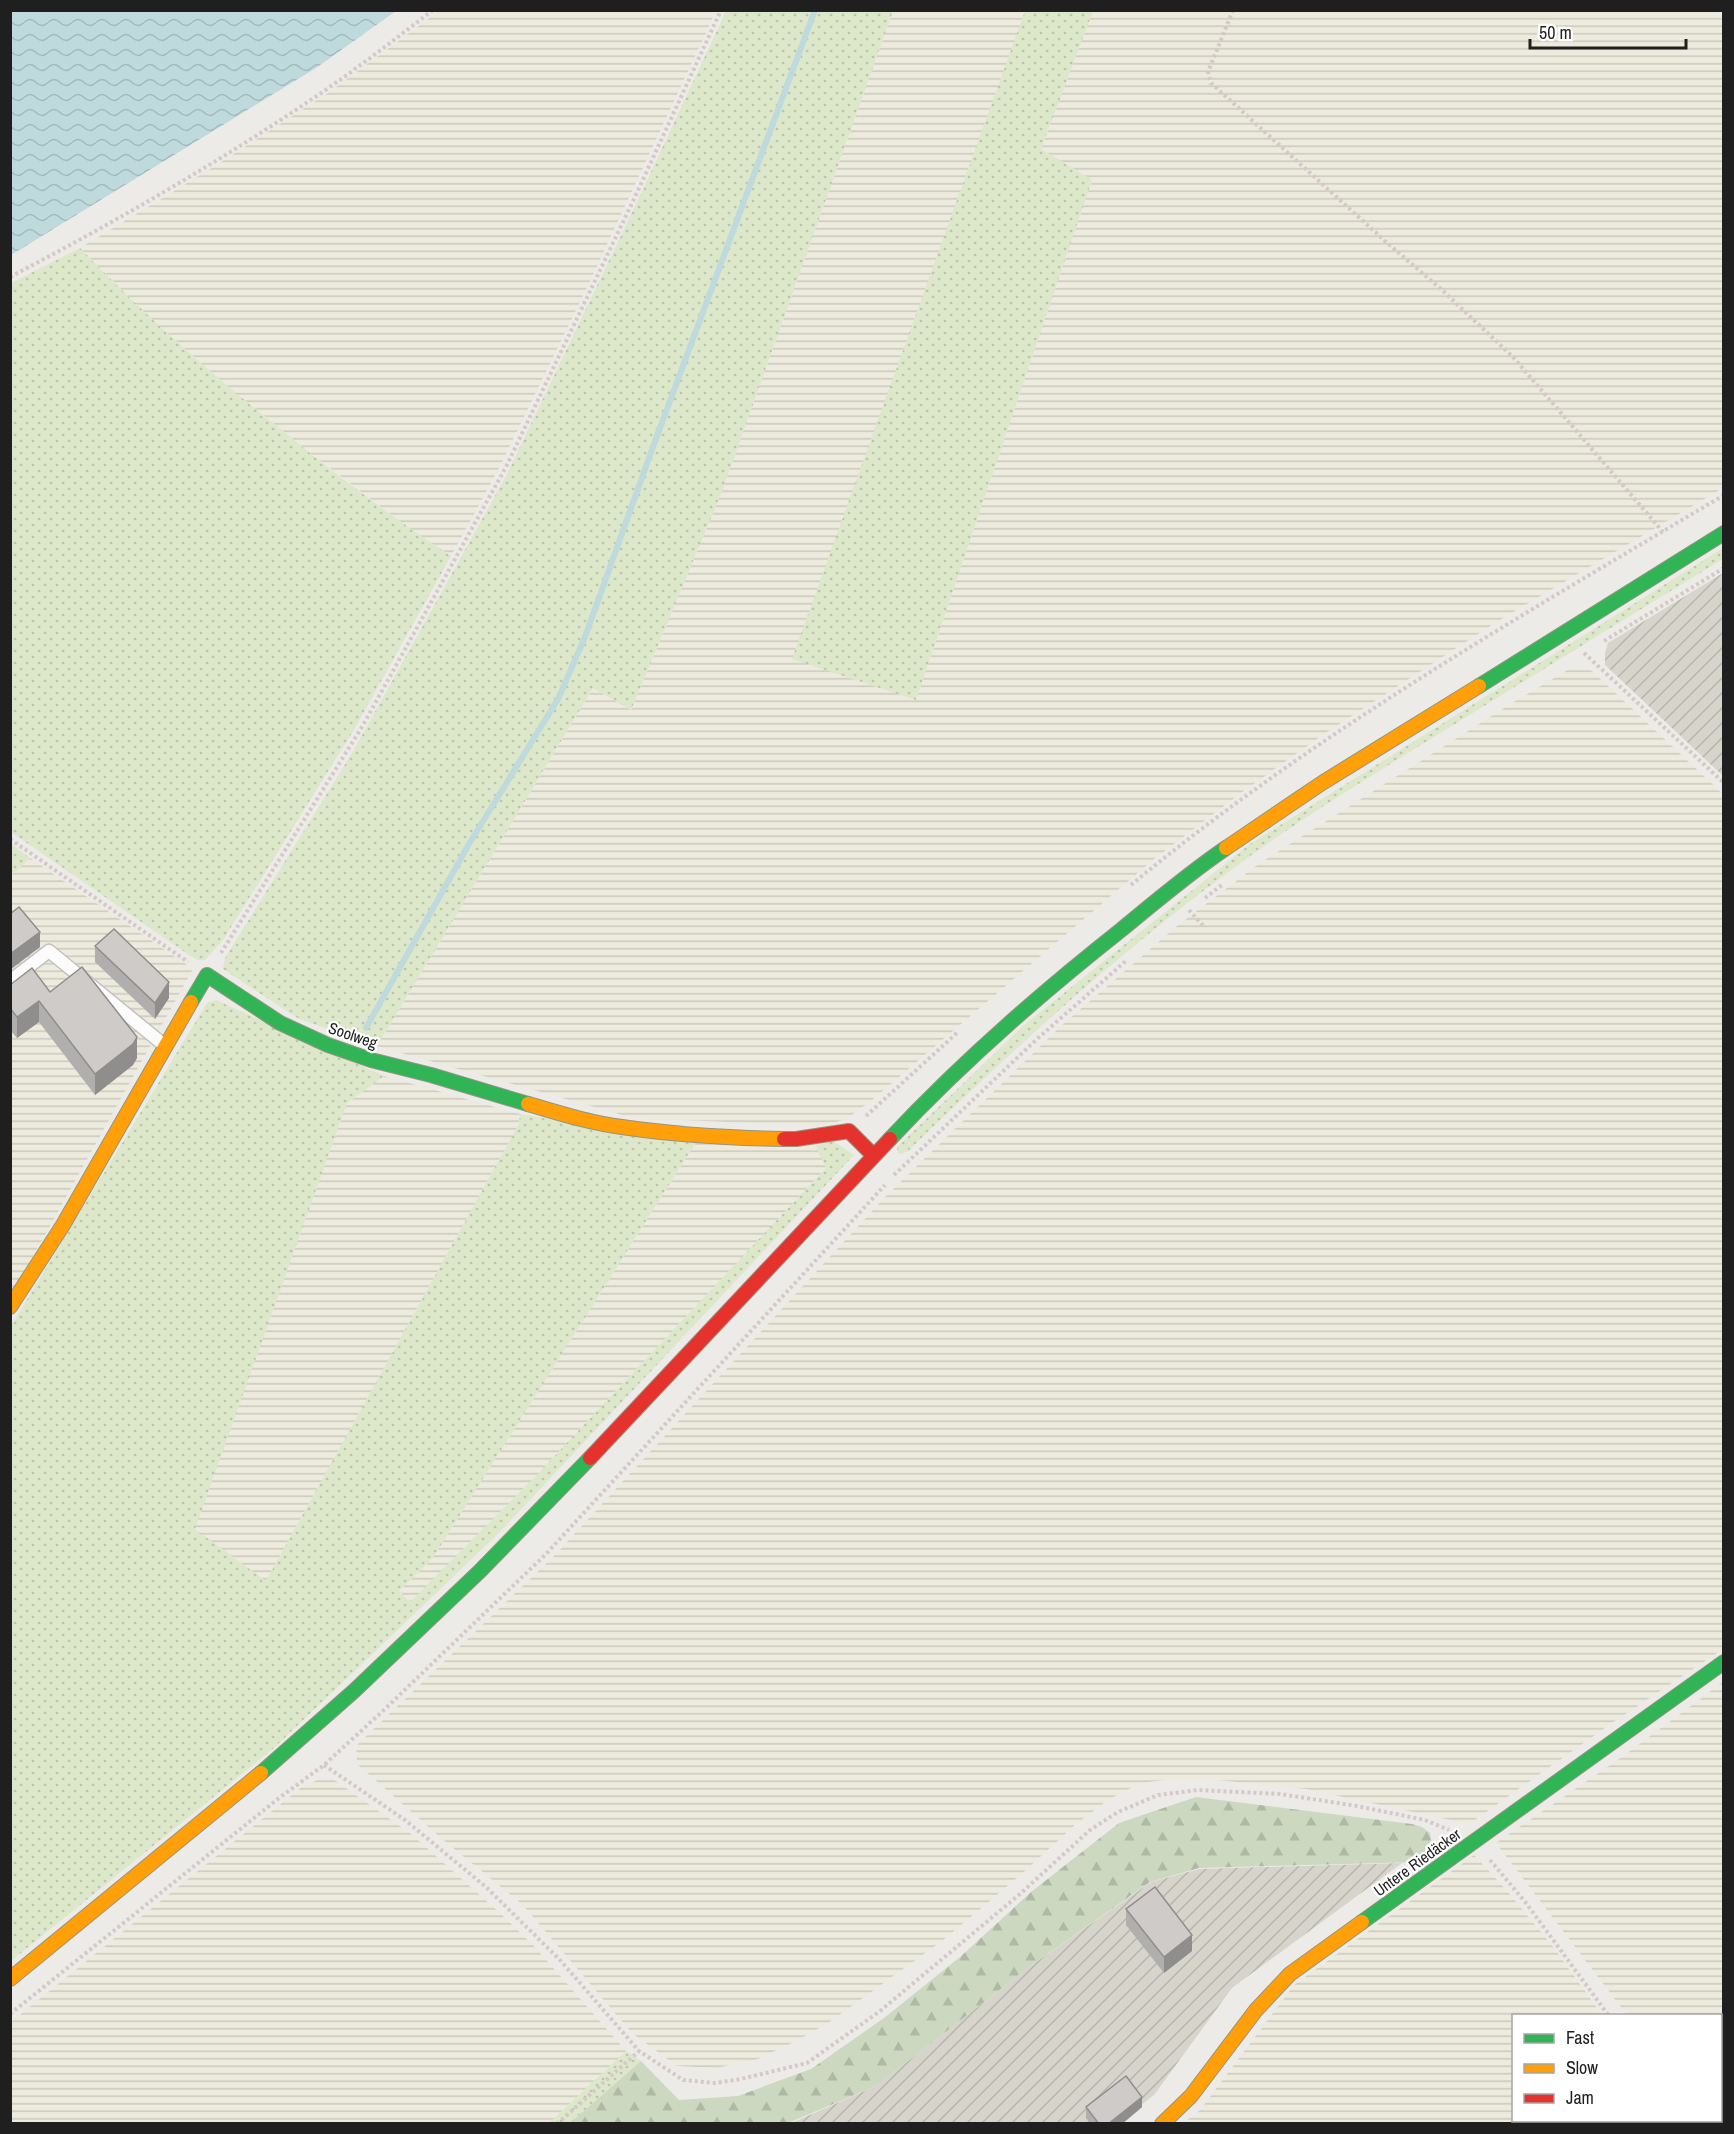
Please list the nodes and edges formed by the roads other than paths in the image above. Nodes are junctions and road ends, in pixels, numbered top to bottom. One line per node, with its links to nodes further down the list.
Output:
1 (1724, 533): 4 (main road)
2 (10, 981): 3 (lane)
3 (165, 1045): 4 (main road, Soolweg); 5 (main road)
4 (873, 1155): 7 (main road)
5 (13, 1298)
6 (1724, 1662): 8 (main road, Untere Riedäcker)
7 (10, 1980)
8 (1162, 2124)

